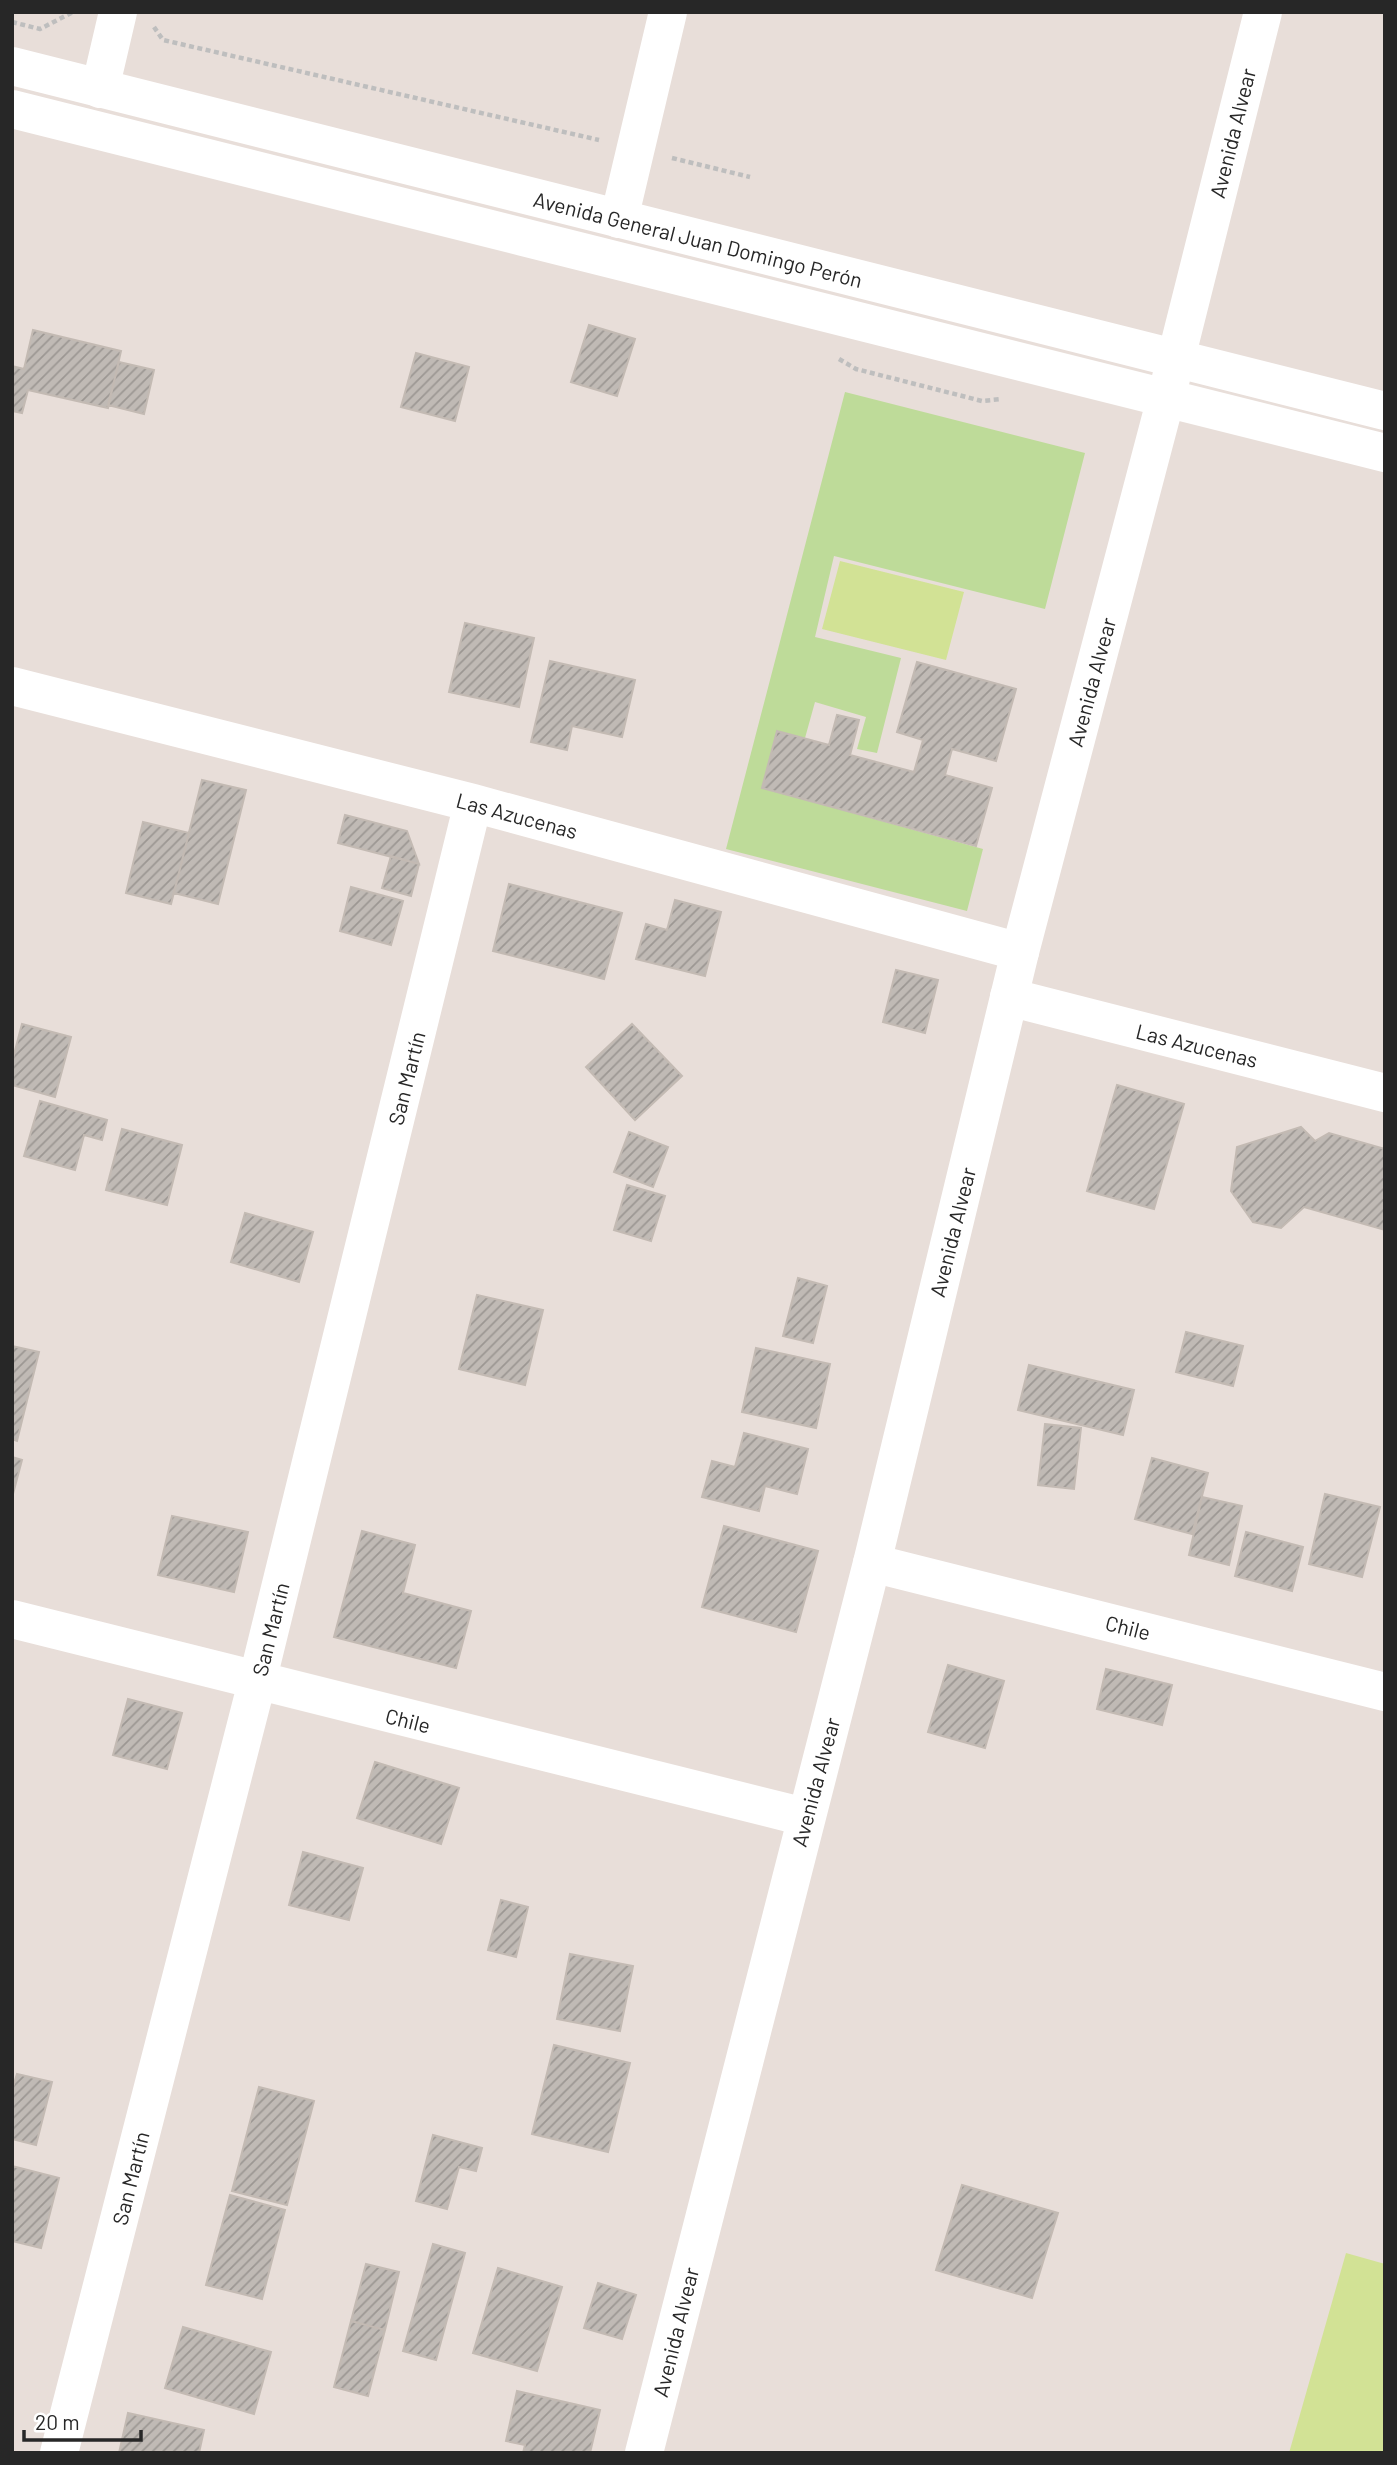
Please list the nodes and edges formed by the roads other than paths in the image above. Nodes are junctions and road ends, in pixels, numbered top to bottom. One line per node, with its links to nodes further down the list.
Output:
1 (118, 12): 5 (street)
2 (668, 12): 7 (street)
3 (1262, 12): 8 (street, Avenida Alvear)
4 (12, 66): 5 (street, Avenida General Juan Domingo Perón)
5 (100, 89): 7 (street, Avenida General Juan Domingo Perón)
6 (12, 109): 9 (street, Avenida General Juan Domingo Perón)
7 (619, 219): 8 (street, Avenida General Juan Domingo Perón)
8 (1176, 359): 9 (street, Avenida Alvear); 10 (street, Avenida General Juan Domingo Perón)
9 (1166, 398): 11 (street, Avenida General Juan Domingo Perón); 14 (street, Avenida Alvear)
10 (1385, 411)
11 (1385, 453)
12 (12, 686): 13 (street, Las Azucenas)
13 (473, 803): 14 (street, Las Azucenas); 19 (street, San Martín)
14 (1020, 952): 15 (street, Avenida Alvear)
15 (1010, 997): 16 (street, Las Azucenas); 17 (street, Avenida Alvear)
16 (1385, 1093)
17 (872, 1563): 20 (street, Chile); 21 (street, Avenida Alvear)
18 (12, 1619): 19 (street, Chile)
19 (257, 1682): 21 (street, Chile); 22 (street, San Martín)
20 (1385, 1692)
21 (805, 1817): 23 (street, Avenida Alvear)
22 (59, 2453)
23 (644, 2453)

